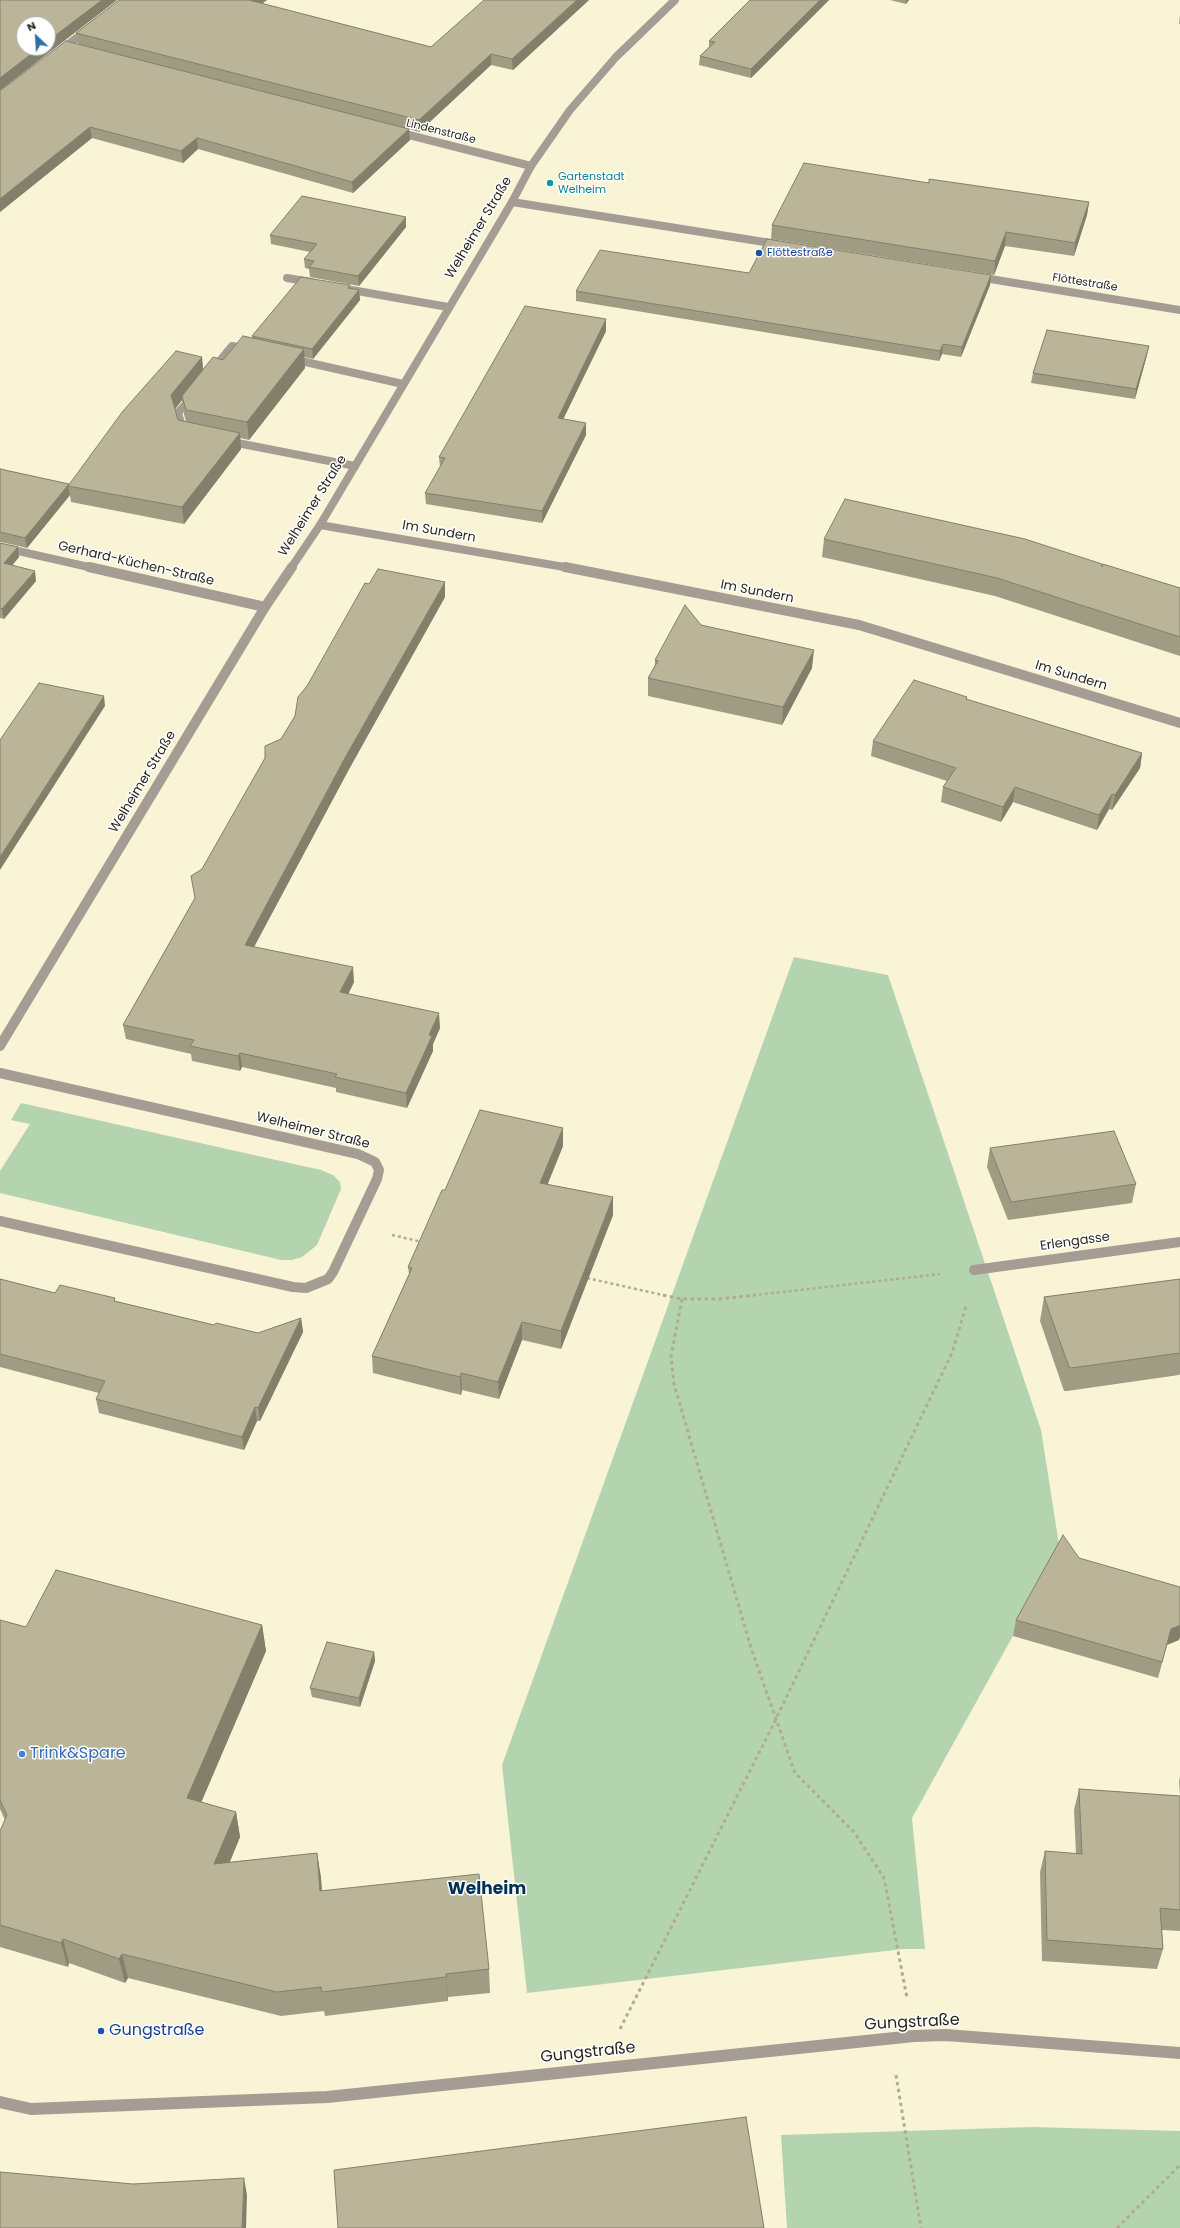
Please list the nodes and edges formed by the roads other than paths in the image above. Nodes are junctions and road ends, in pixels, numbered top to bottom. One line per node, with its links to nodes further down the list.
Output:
1 (675, 0): 7 (street, Welheimer Straße)
2 (96, 23): 3 (street)
3 (66, 46): 4 (street); 5 (street)
4 (74, 48)
5 (56, 54)
6 (391, 130): 7 (street, Lindenstraße)
7 (531, 166): 8 (street, Welheimer Straße)
8 (512, 202): 9 (street); 14 (street, Welheimer Straße)
9 (787, 246)
10 (966, 275): 15 (street, Flöttestraße)
11 (287, 278): 12 (street)
12 (318, 284)
13 (341, 288): 14 (street)
14 (448, 307): 19 (street, Welheimer Straße)
15 (1180, 310)
16 (255, 351): 18 (street)
17 (286, 358): 19 (street)
18 (207, 376)
19 (403, 384): 23 (street, Welheimer Straße)
20 (197, 388): 21 (street)
21 (191, 434)
22 (215, 439): 23 (street)
23 (355, 466): 24 (street, Welheimer Straße)
24 (320, 525): 26 (street, Welheimer Straße); 27 (street, Im Sundern)
25 (0, 547): 26 (street, Gerhard-Küchen-Straße)
26 (265, 607): 28 (street, Welheimer Straße)
27 (1180, 723)
28 (0, 1046)
29 (0, 1073): 30 (street, Welheimer Straße)
30 (0, 1221)
31 (1180, 1242): 32 (street, Erlengasse)
32 (974, 1270)
33 (1180, 2053): 34 (street, Gungstraße)
34 (0, 2102)

